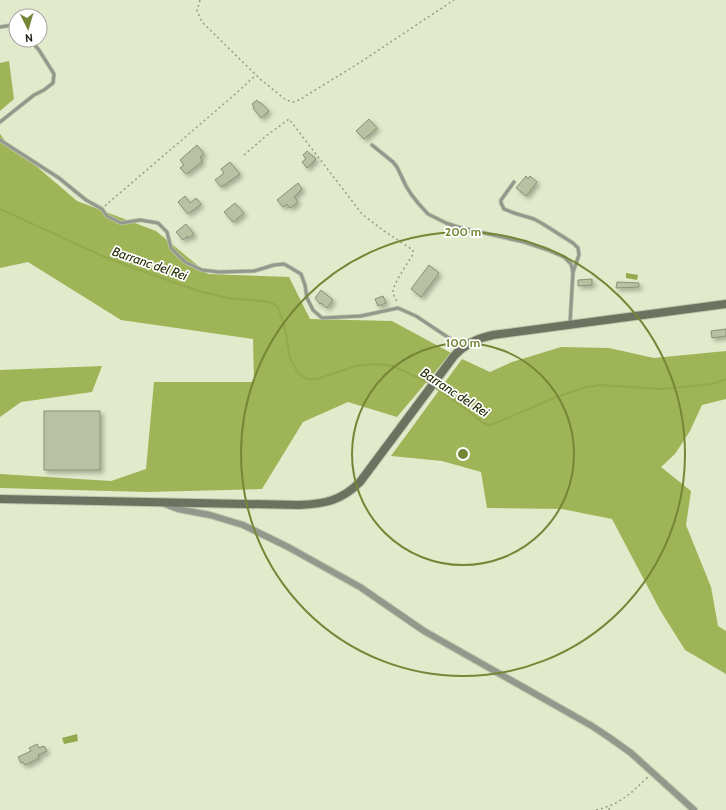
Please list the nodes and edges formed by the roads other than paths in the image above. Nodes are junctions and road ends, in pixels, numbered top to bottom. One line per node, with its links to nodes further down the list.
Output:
1 (37, 48): 2 (lane)
2 (0, 122)
3 (0, 140): 9 (lane)
4 (372, 145): 6 (lane)
5 (514, 182): 6 (lane)
6 (573, 272): 8 (lane)
7 (726, 304): 8 (main road)
8 (570, 325): 9 (main road)
9 (456, 354): 11 (main road)
10 (0, 498): 11 (main road)
11 (159, 502): 12 (street)
12 (694, 810)

